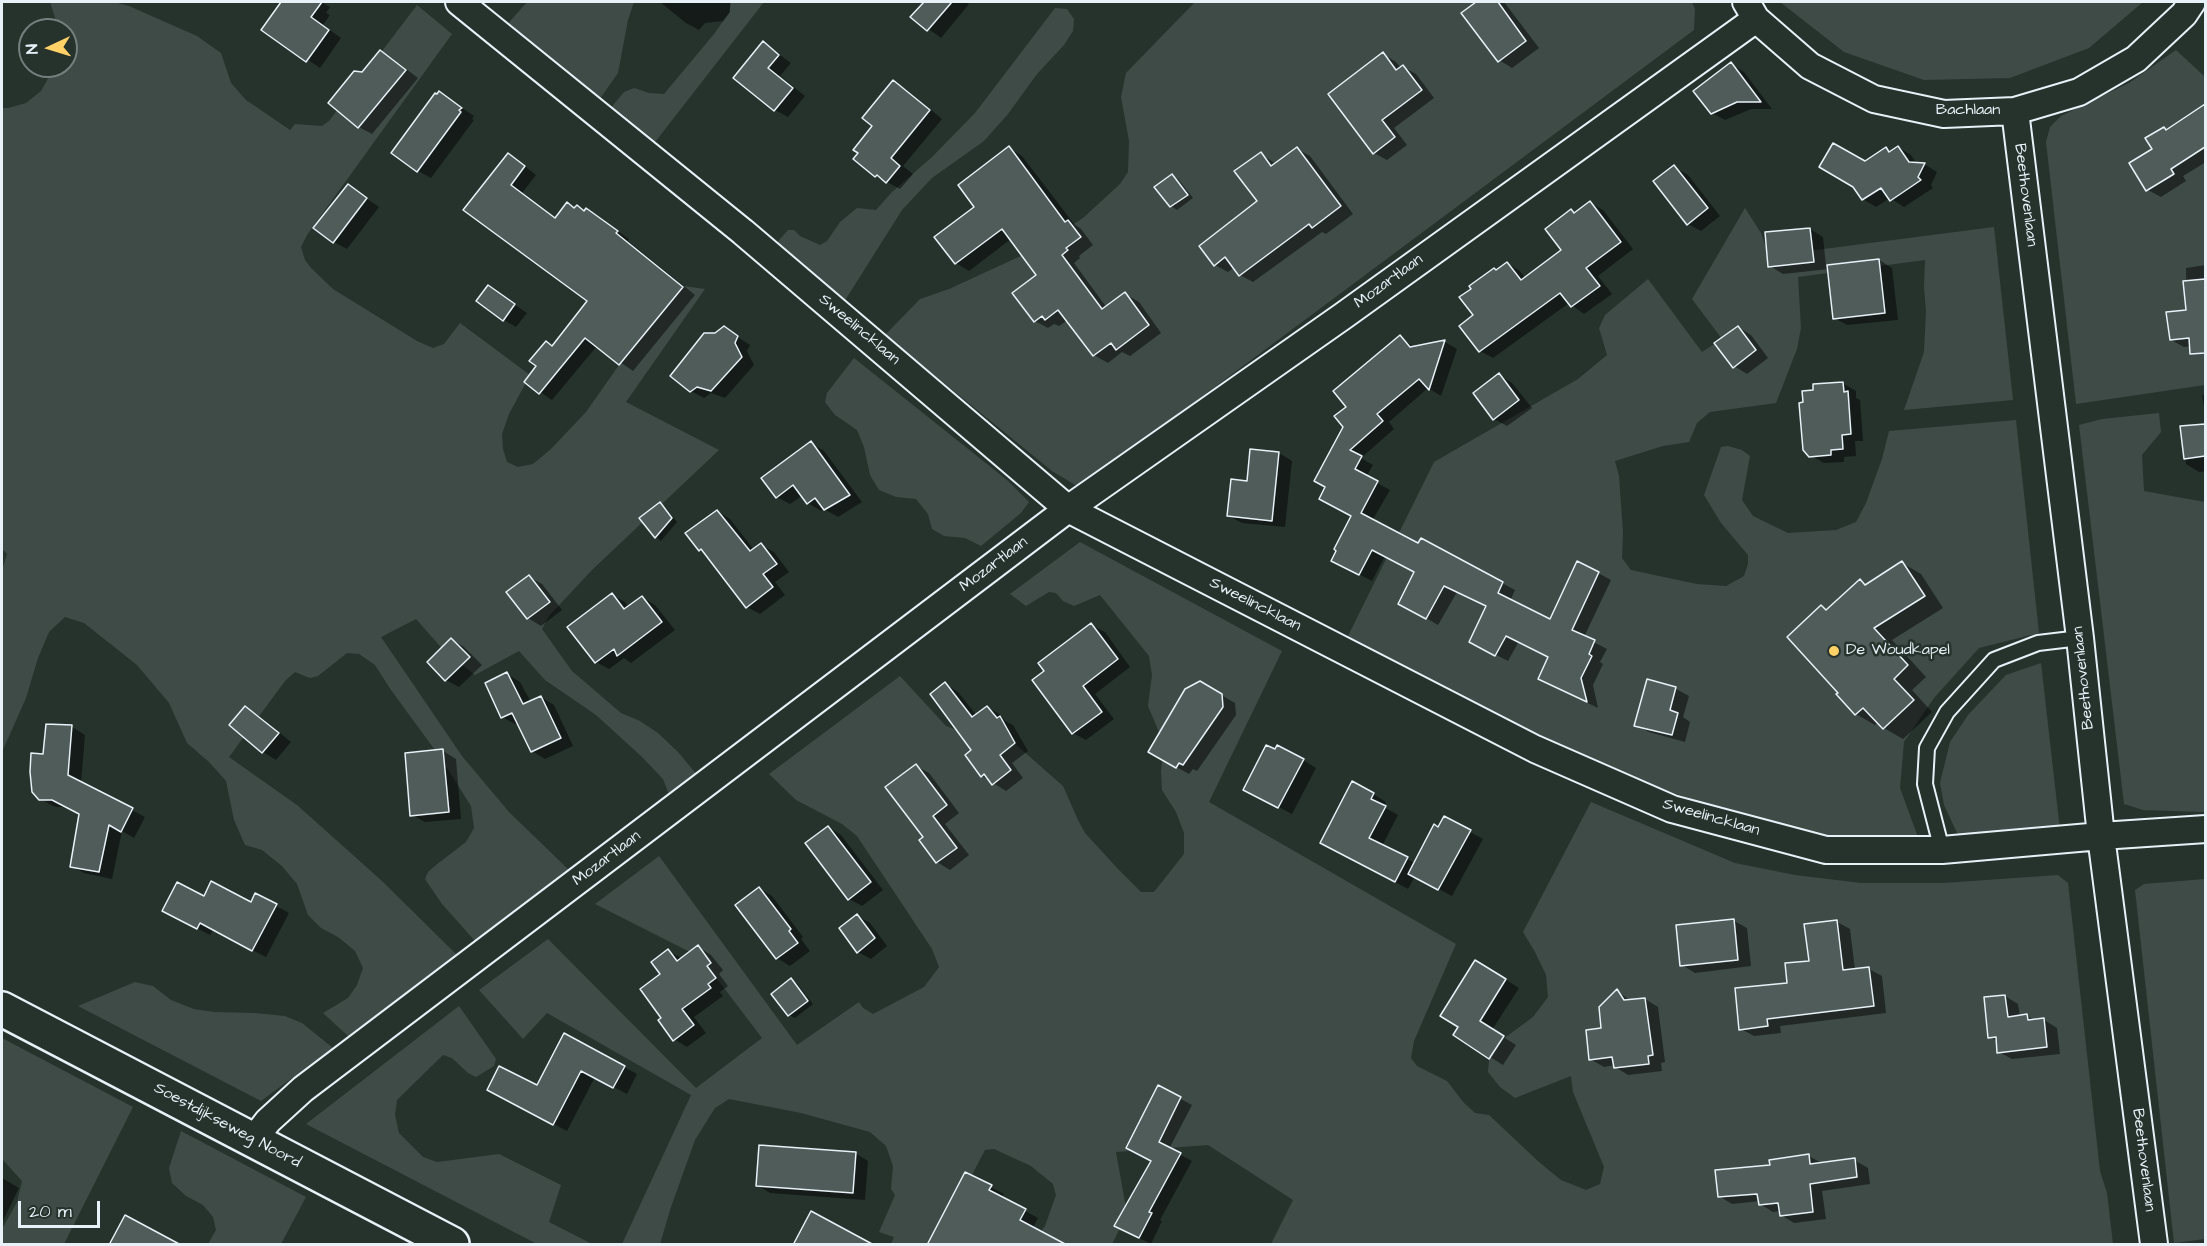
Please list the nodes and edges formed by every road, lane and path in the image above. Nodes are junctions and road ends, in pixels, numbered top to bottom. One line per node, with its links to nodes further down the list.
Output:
1 (459, 2): 5 (street, Sweelincklaan)
2 (2192, 2): 4 (street, Bachlaan)
3 (1751, 10): 4 (street, Bachlaan); 5 (street, Mozartlaan)
4 (2015, 111): 6 (street, Beethovenlaan)
5 (1068, 509): 9 (street, Sweelincklaan); 11 (street, Mozartlaan)
6 (2080, 638): 8 (street, Beethovenlaan); 9 (lane)
7 (2205, 829): 8 (street, Sweelincklaan)
8 (2101, 836): 9 (street, Sweelincklaan); 13 (street, Beethovenlaan)
9 (1942, 850)
10 (2, 1009): 11 (main road, Soestdijkseweg Noord)
11 (254, 1139): 12 (main road, Soestdijkseweg Noord)
12 (452, 1245)
13 (2154, 1245)

